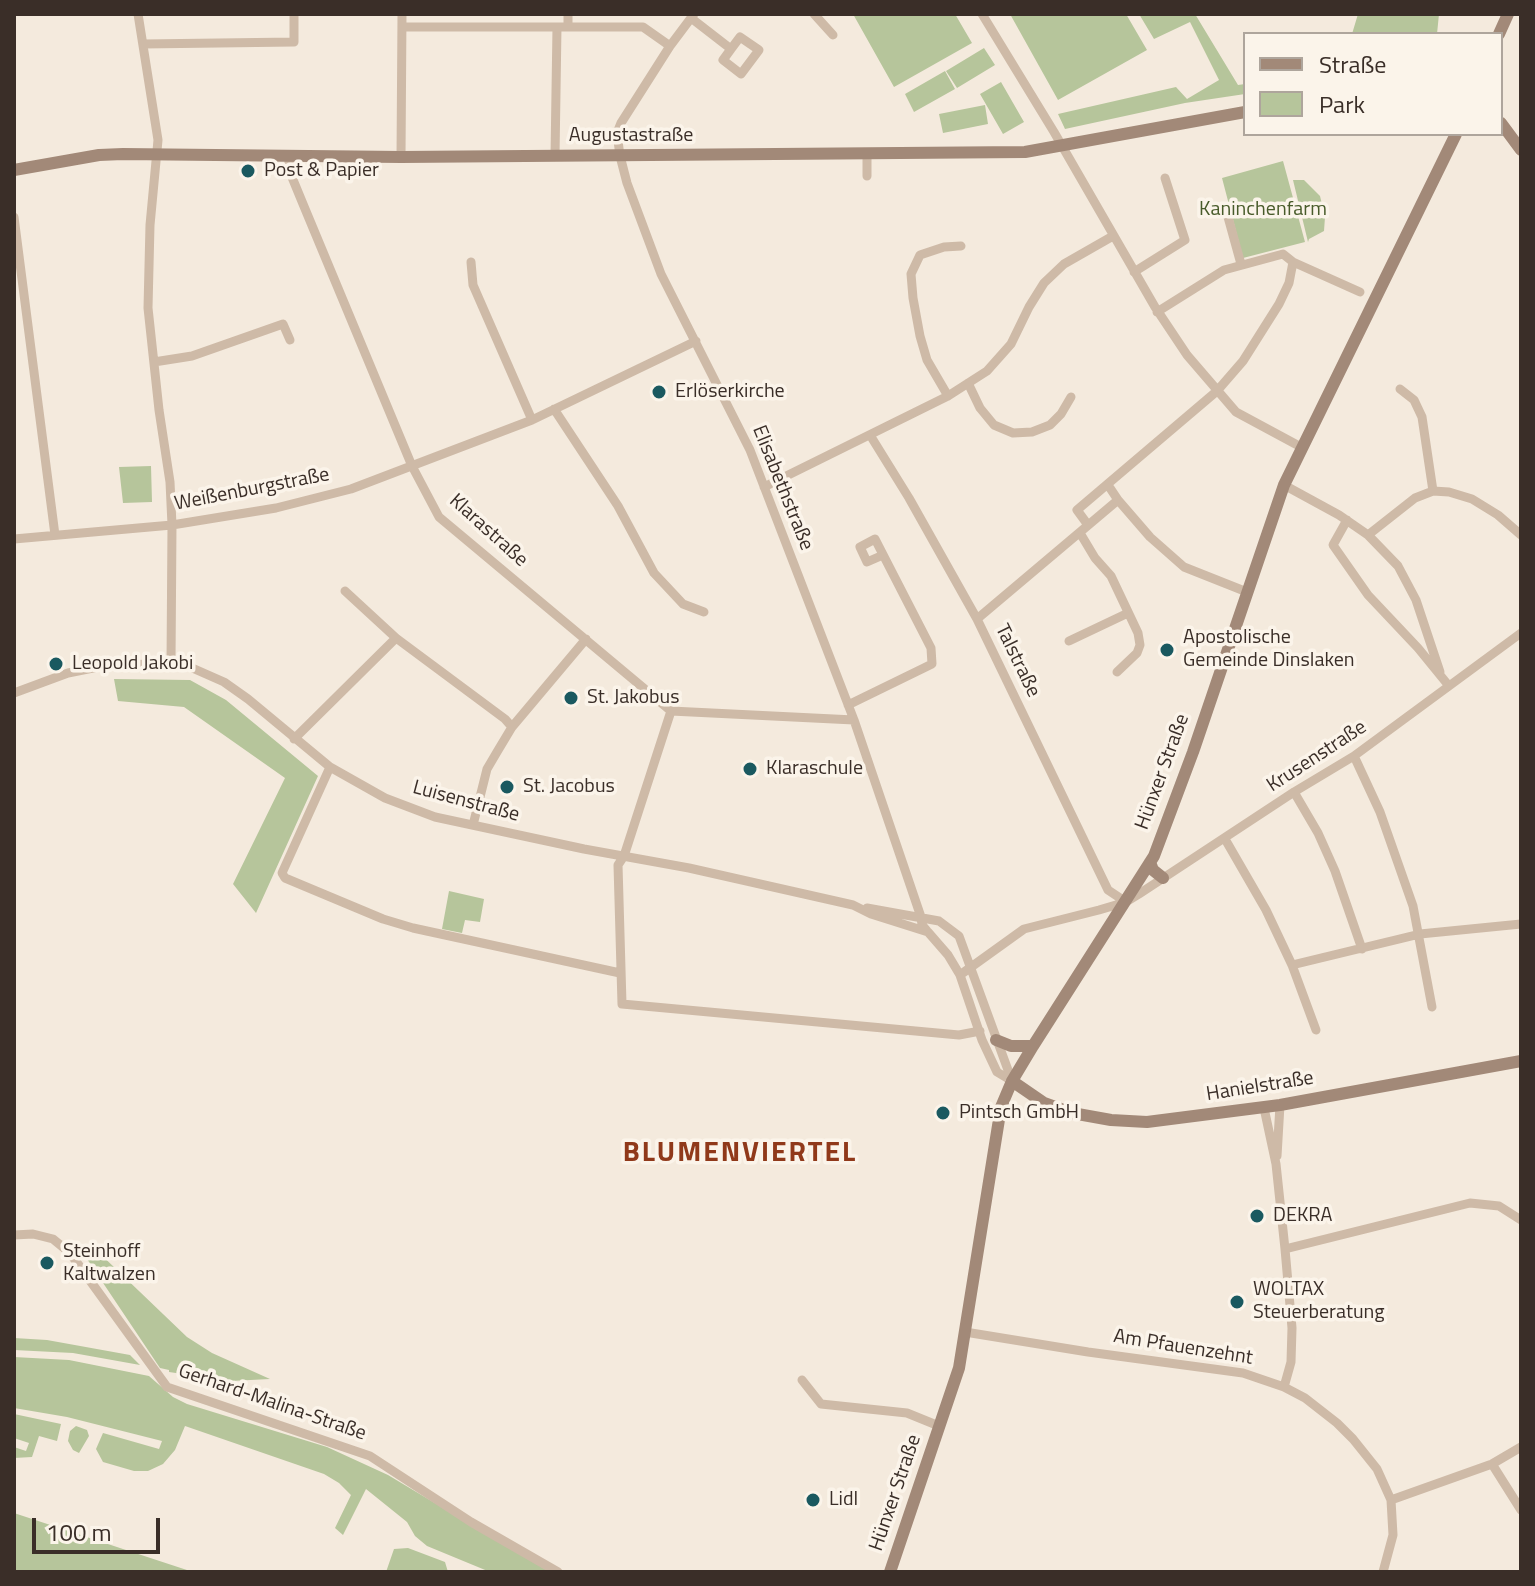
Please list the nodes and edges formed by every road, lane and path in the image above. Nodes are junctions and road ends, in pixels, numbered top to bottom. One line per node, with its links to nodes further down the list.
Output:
1 (138, 14): 14 (street)
2 (294, 14): 14 (street)
3 (402, 14): 9 (street)
4 (545, 14): 10 (street)
5 (568, 14): 12 (street)
6 (814, 14): 13 (street)
7 (982, 14): 20 (street)
8 (692, 16): 15 (street); 16 (street)
9 (402, 27): 10 (street); 27 (street)
10 (545, 27): 11 (street)
11 (557, 27): 12 (street); 25 (street)
12 (568, 27): 15 (street)
13 (833, 35)
14 (143, 44): 22 (street)
15 (670, 46): 26 (street)
16 (731, 49)
17 (1243, 112): 20 (main road, Augustastraße)
18 (1503, 128): 21 (main road)
19 (1454, 136): 52 (main road, Hünxer Straße)
20 (1062, 146): 24 (main road, Augustastraße); 33 (street)
21 (1521, 150)
22 (157, 154): 23 (main road, Augustastraße); 28 (main road, Augustastraße); 43 (street)
23 (289, 155): 27 (main road, Augustastraße); 53 (street, Klarastraße)
24 (867, 155): 26 (main road, Augustastraße); 29 (street)
25 (555, 156): 26 (main road, Augustastraße); 27 (main road, Augustastraße)
26 (620, 156): 42 (street, Elisabethstraße)
27 (401, 157)
28 (14, 170)
29 (867, 176)
30 (1165, 178): 38 (street)
31 (14, 217): 63 (street)
32 (1228, 217): 37 (street)
33 (1113, 236): 38 (street); 44 (street)
34 (961, 246): 47 (street)
35 (471, 262): 50 (street)
36 (1293, 262): 37 (street); 39 (street); 46 (street)
37 (1241, 264): 40 (street)
38 (1134, 272): 40 (street)
39 (1360, 292)
40 (1157, 312): 46 (street)
41 (290, 340): 43 (street)
42 (696, 341): 49 (street, Weißenburgstraße); 56 (street, Elisabethstraße)
43 (154, 362): 60 (street)
44 (968, 383): 47 (street); 48 (street)
45 (1400, 389): 57 (street)
46 (1217, 391): 52 (street); 54 (street)
47 (948, 396): 51 (street)
48 (1071, 397)
49 (554, 409): 50 (street, Weißenburgstraße); 70 (street)
50 (532, 420): 53 (street, Weißenburgstraße)
51 (870, 435): 56 (street); 72 (street, Talstraße)
52 (1301, 447): 55 (main road, Hünxer Straße)
53 (412, 466): 60 (street, Weißenburgstraße); 75 (street, Klarastraße)
54 (1108, 485): 58 (street); 61 (street)
55 (1284, 485): 59 (street); 69 (main road, Hünxer Straße)
56 (764, 487): 82 (street, Elisabethstraße)
57 (1433, 491): 64 (street); 65 (street)
58 (1118, 500): 61 (street); 69 (street)
59 (1347, 520): 64 (street); 79 (street)
60 (172, 525): 63 (street, Weißenburgstraße); 77 (street)
61 (1088, 525): 62 (street)
62 (1080, 533): 71 (street); 72 (street)
63 (55, 535): 66 (street, Weißenburgstraße)
64 (1368, 535): 79 (street)
65 (1521, 535)
66 (14, 539)
67 (883, 555): 82 (street)
68 (345, 591): 74 (street)
69 (1247, 592): 93 (main road, Hünxer Straße)
70 (704, 612)
71 (1128, 613): 76 (street); 78 (street)
72 (977, 619): 95 (street, Talstraße)
73 (1521, 633): 80 (street, Krusenstraße)
74 (396, 638): 85 (street); 86 (street)
75 (586, 639): 83 (street, Klarastraße); 85 (street)
76 (1069, 641)
77 (171, 663): 81 (street, Luisenstraße); 86 (street, Luisenstraße)
78 (1117, 672)
79 (1440, 672): 80 (street)
80 (1449, 686): 87 (street, Krusenstraße)
81 (14, 693)
82 (848, 705): 84 (street, Elisabethstraße)
83 (671, 711): 84 (street); 92 (street)
84 (854, 720): 99 (street, Elisabethstraße)
85 (512, 727): 90 (street)
86 (294, 739): 88 (street, Luisenstraße)
87 (1354, 756): 89 (street, Krusenstraße); 102 (street)
88 (330, 767): 90 (street, Luisenstraße); 106 (street)
89 (1294, 792): 91 (street, Krusenstraße); 103 (street)
90 (473, 825): 92 (street, Luisenstraße)
91 (1225, 839): 94 (street, Krusenstraße); 104 (street)
92 (624, 856): 97 (street, Luisenstraße); 106 (street)
93 (1150, 862): 94 (main road); 96 (main road, Hünxer Straße)
94 (1163, 878): 96 (street, Krusenstraße)
95 (1108, 890): 96 (street); 98 (street)
96 (1126, 902): 98 (street); 112 (main road, Hünxer Straße)
97 (853, 905): 99 (street, Luisenstraße); 101 (street, Luisenstraße)
98 (1099, 910): 105 (street)
99 (921, 917): 101 (street); 105 (street, Luisenstraße)
100 (1521, 924): 102 (street)
101 (928, 932): 107 (street)
102 (1420, 934): 103 (street); 108 (street)
103 (1362, 949): 104 (street)
104 (1292, 965): 109 (street)
105 (973, 968): 107 (street); 111 (street, Luisenstraße)
106 (620, 973): 110 (street)
107 (960, 975): 110 (street)
108 (1432, 1007)
109 (1316, 1030)
110 (980, 1031): 114 (street)
111 (996, 1040): 112 (main road); 114 (street, Luisenstraße)
112 (1033, 1046): 114 (main road, Hünxer Straße)
113 (1521, 1061): 115 (main road, Hanielstraße)
114 (1012, 1081): 116 (main road, Hanielstraße); 121 (main road, Hünxer Straße)
115 (1280, 1105): 116 (main road, Hanielstraße); 117 (street)
116 (1264, 1108): 117 (street)
117 (1276, 1164): 120 (street)
118 (1521, 1220): 120 (street)
119 (14, 1235): 129 (street, Gerhard-Malina-Straße)
120 (1285, 1249): 123 (street)
121 (965, 1332): 123 (street, Am Pfauenzehnt); 124 (main road, Hünxer Straße)
122 (802, 1380): 124 (street, Hünxer Straße)
123 (1284, 1387): 127 (street, Am Pfauenzehnt)
124 (939, 1426): 130 (main road, Hünxer Straße)
125 (1521, 1447): 126 (street)
126 (1492, 1464): 127 (street); 128 (street)
127 (1391, 1500): 131 (street)
128 (1521, 1510)
129 (558, 1572)
130 (890, 1572)
131 (1383, 1572)

